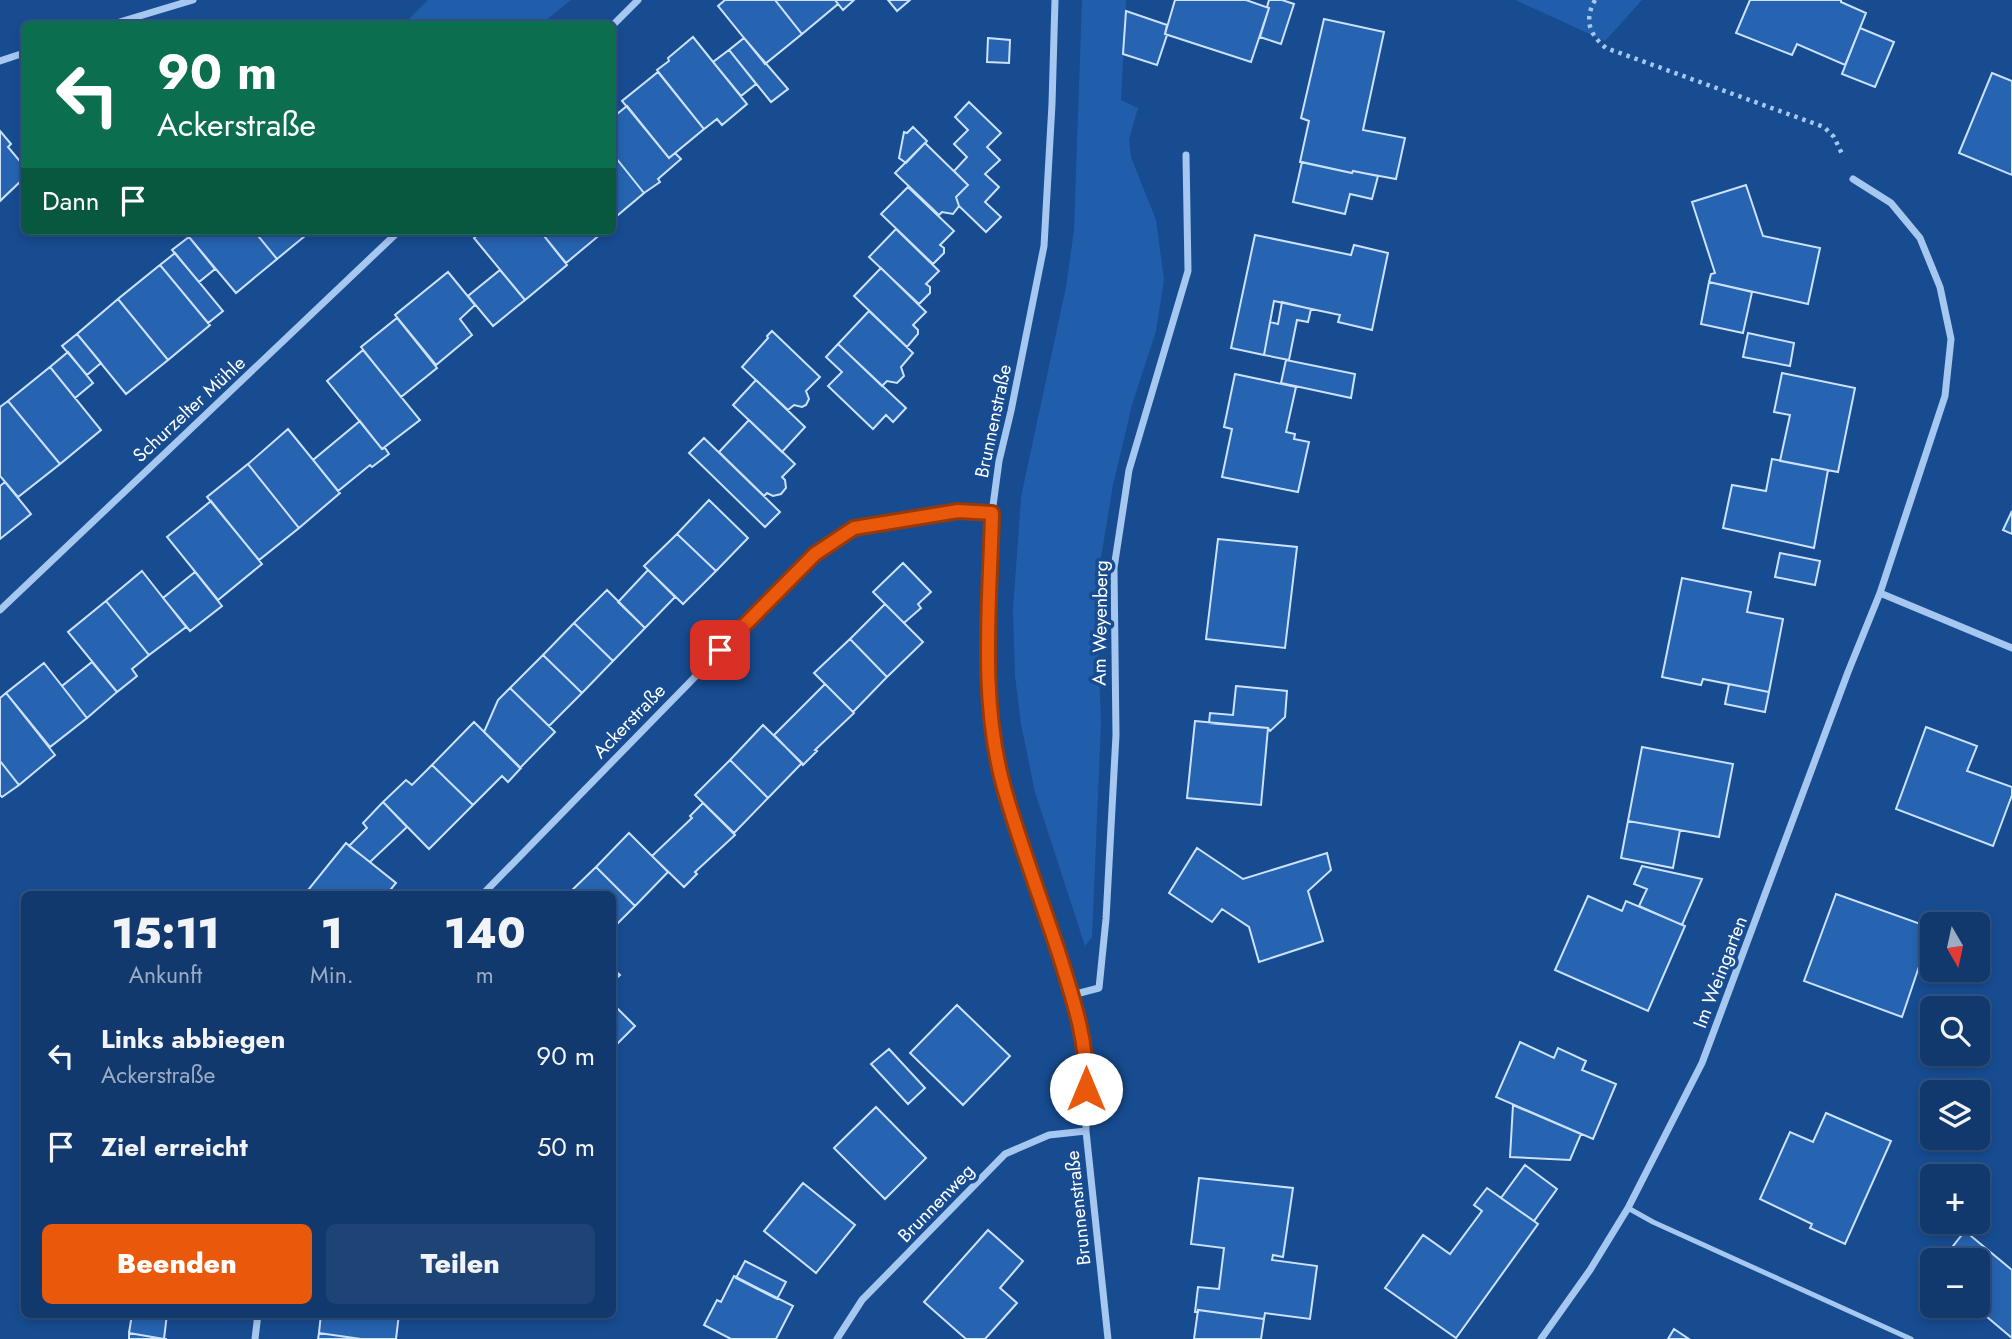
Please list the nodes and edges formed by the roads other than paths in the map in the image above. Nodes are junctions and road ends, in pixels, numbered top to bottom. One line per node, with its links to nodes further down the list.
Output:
1 (193, 0): 4 (street)
2 (638, 0): 5 (street)
3 (1055, 0): 11 (street, Brunnenstraße)
4 (123, 21)
5 (616, 22)
6 (21, 54): 7 (street)
7 (0, 61)
8 (1186, 155): 16 (street, Am Weyenberg)
9 (1853, 179): 12 (street, Im Weingarten)
10 (395, 235): 13 (street, Schurzelter Mühle)
11 (992, 513): 15 (street, Ackerstraße); 16 (street, Brunnenstraße)
12 (1880, 593): 14 (street); 18 (street, Im Weingarten)
13 (0, 610)
14 (2012, 648)
15 (486, 891)
16 (1072, 995): 17 (street, Brunnenstraße)
17 (1086, 1131): 21 (street, Brunnenweg); 22 (street, Brunnenstraße)
18 (1628, 1208): 23 (street, Im Weingarten); 24 (lane)
19 (258, 1318): 20 (street)
20 (255, 1339)
21 (837, 1339)
22 (1108, 1339)
23 (1541, 1339)
24 (1911, 1339)

